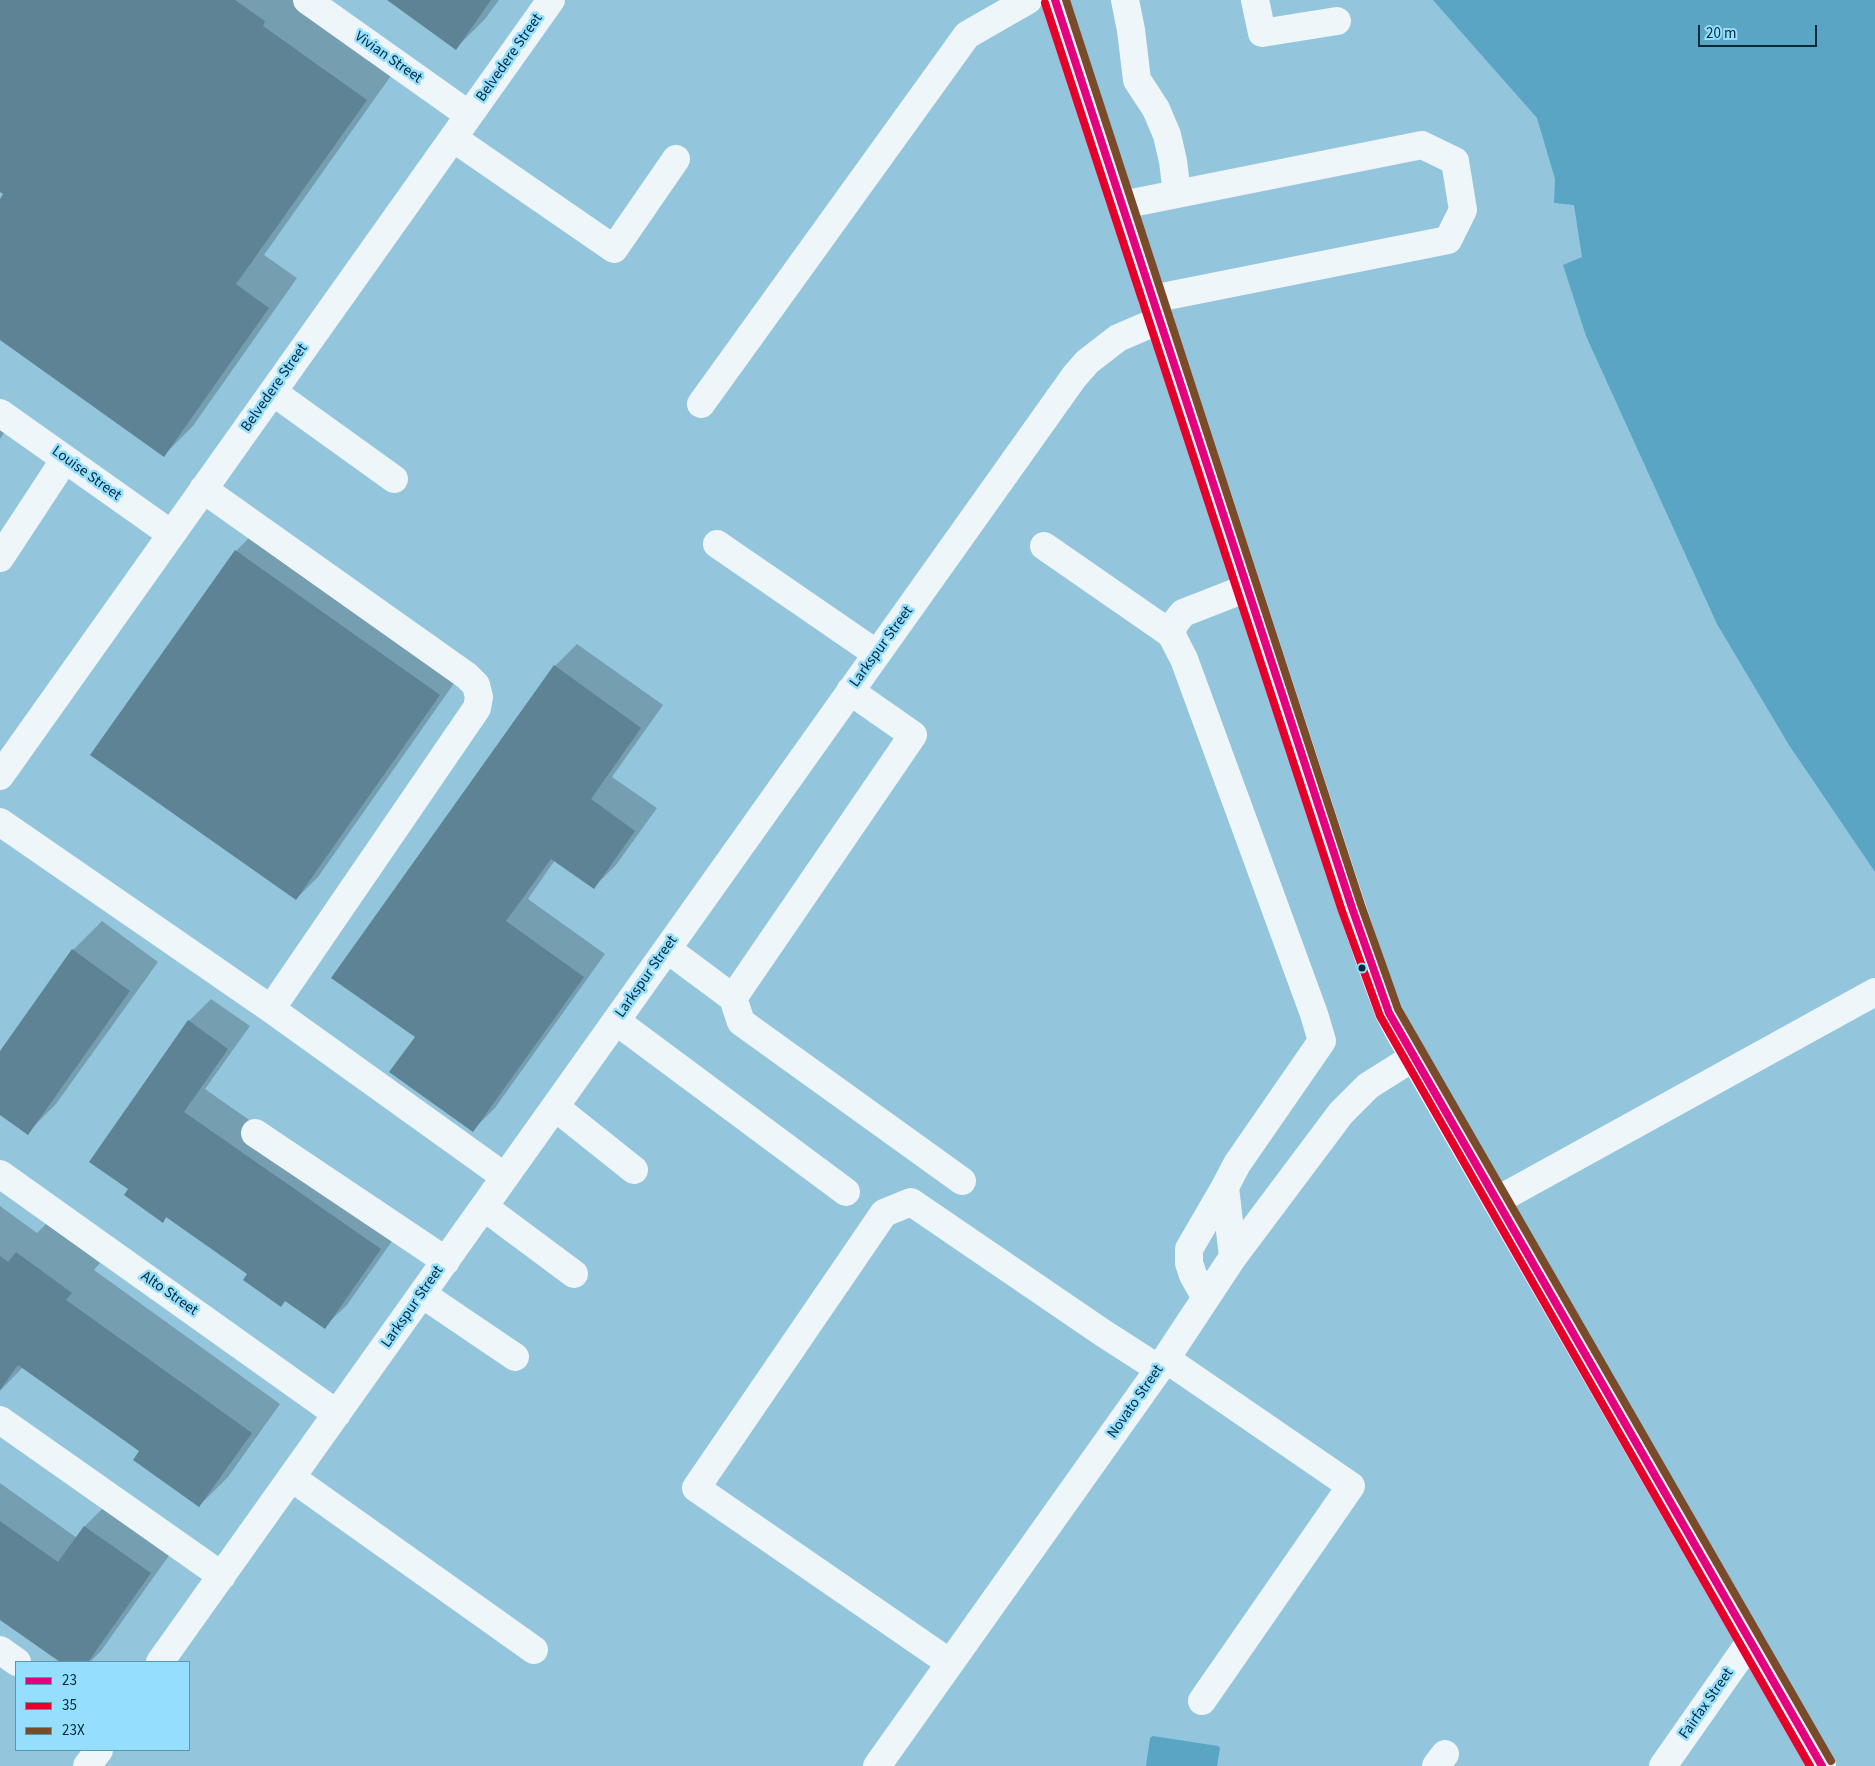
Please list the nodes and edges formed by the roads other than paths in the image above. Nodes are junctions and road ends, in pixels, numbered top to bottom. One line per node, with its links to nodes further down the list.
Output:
1 (307, 0): 8 (street, Vivian Street)
2 (551, 0): 8 (street, Belvedere Street)
3 (1028, 0): 15 (street)
4 (1055, 0): 12 (street)
5 (1125, 0): 11 (street)
6 (1255, 0): 7 (street)
7 (1337, 21)
8 (469, 115): 9 (street, Belvedere Street)
9 (453, 138): 10 (street); 14 (street, Belvedere Street)
10 (676, 159)
11 (1177, 194): 12 (street); 13 (street, Larkspur Street)
12 (1122, 206): 13 (street)
13 (1156, 310): 24 (street); 26 (street, Larkspur Street)
14 (272, 392): 18 (street); 19 (street, Belvedere Street)
15 (701, 404)
16 (0, 413): 17 (street, Louise Street)
17 (65, 459): 20 (street, Louise Street); 23 (street)
18 (394, 479)
19 (203, 489): 20 (street, Belvedere Street); 33 (street)
20 (171, 534): 28 (street, Belvedere Street)
21 (717, 544): 26 (street)
22 (1044, 546): 25 (street)
23 (0, 558)
24 (1247, 588): 25 (street); 35 (street)
25 (1171, 634): 42 (street)
26 (877, 654): 27 (street, Larkspur Street)
27 (850, 691): 30 (street, Larkspur Street); 32 (street)
28 (0, 776)
29 (0, 822): 33 (street)
30 (667, 950): 32 (street); 34 (street, Larkspur Street)
31 (1875, 992): 44 (street)
32 (734, 998): 41 (street)
33 (271, 1010): 40 (street)
34 (616, 1021): 36 (street, Larkspur Street); 43 (street)
35 (1414, 1057): 44 (street); 46 (street, Novato Street)
36 (555, 1107): 38 (street); 40 (street, Larkspur Street)
37 (255, 1133): 47 (street)
38 (634, 1170)
39 (0, 1174): 53 (street, Alto Street)
40 (505, 1177): 45 (street, Larkspur Street)
41 (962, 1181)
42 (1226, 1187): 46 (street); 50 (street)
43 (846, 1192)
44 (1496, 1201): 57 (street)
45 (484, 1206): 47 (street, Larkspur Street); 48 (street)
46 (1233, 1257): 50 (street, Novato Street)
47 (446, 1261): 49 (street, Larkspur Street)
48 (574, 1274)
49 (422, 1294): 51 (street); 53 (street, Larkspur Street)
50 (1206, 1298): 52 (street, Novato Street)
51 (515, 1357)
52 (1162, 1364): 62 (street, Novato Street); 62 (street); 63 (street)
53 (337, 1414): 55 (street, Larkspur Street)
54 (0, 1420): 56 (street)
55 (292, 1478): 56 (street, Larkspur Street); 59 (street)
56 (222, 1576): 61 (street, Larkspur Street)
57 (1750, 1642): 67 (street, Fairfax Street); 68 (street)
58 (0, 1650): 60 (street)
59 (534, 1650)
60 (16, 1661)
61 (161, 1661)
62 (950, 1663): 66 (street, Novato Street)
63 (1202, 1701)
64 (98, 1751): 65 (street)
65 (87, 1766)
66 (877, 1766)
67 (1663, 1766)
68 (1822, 1766)

